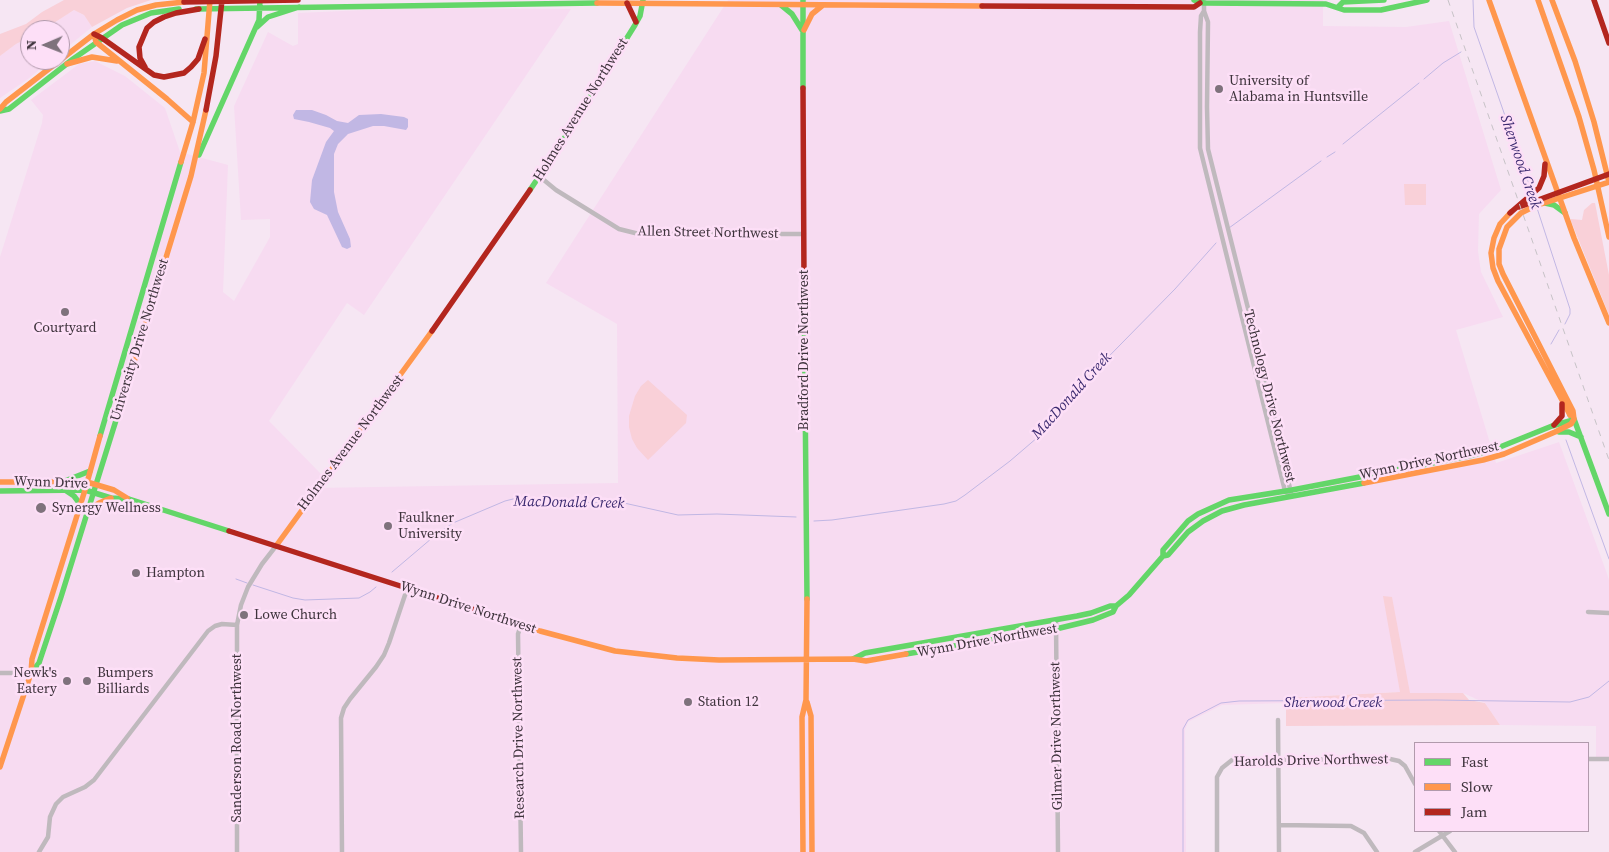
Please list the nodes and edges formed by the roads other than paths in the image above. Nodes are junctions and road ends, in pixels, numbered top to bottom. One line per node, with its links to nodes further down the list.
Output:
1 (210, 0): 28 (main road, University Drive Northwest)
2 (222, 0): 41 (main road, University Drive Northwest)
3 (298, 0): 11 (main road)
4 (1384, 0): 21 (main road)
5 (1427, 0): 21 (main road)
6 (1485, 0): 23 (main road)
7 (1489, 0): 23 (main road)
8 (1538, 0): 50 (main road)
9 (1552, 0): 44 (main road)
10 (1594, 0): 32 (main road)
11 (260, 1): 22 (main road); 30 (main road)
12 (1200, 1): 17 (main road); 21 (main road); 25 (street, Technology Drive Northwest)
13 (643, 2): 16 (main road); 18 (main road); 26 (main road, Holmes Avenue Northwest)
14 (803, 2): 18 (main road); 19 (main road); 29 (main road, Bradford Drive Northwest)
15 (434, 3): 16 (main road); 20 (main road)
16 (626, 3): 26 (main road)
17 (947, 3): 19 (main road)
18 (781, 4): 29 (main road)
19 (824, 5): 29 (main road)
20 (299, 7): 22 (main road); 27 (main road)
21 (1338, 7)
22 (260, 8): 24 (main road); 27 (main road)
23 (1492, 8): 40 (main road)
24 (200, 9): 31 (main road); 36 (main road)
25 (1204, 11): 65 (street, Technology Drive Northwest); 65 (street, Technology Drive Northwest)
26 (636, 22): 43 (main road, Holmes Avenue Northwest)
27 (256, 28): 41 (main road)
28 (208, 30): 36 (main road); 39 (main road, University Drive Northwest)
29 (803, 32): 49 (main road, Bradford Drive Northwest)
30 (94, 34): 31 (main road); 38 (main road)
31 (99, 40): 33 (main road); 34 (main road); 36 (main road)
32 (1609, 43)
33 (119, 61): 35 (main road); 39 (main road)
34 (70, 62)
35 (70, 63)
36 (146, 69)
37 (60, 70): 38 (main road)
38 (0, 110)
39 (193, 122): 56 (main road, University Drive Northwest)
40 (1545, 157): 45 (main road); 47 (main road)
41 (196, 161): 60 (main road, University Drive Northwest)
42 (1609, 174): 45 (main road)
43 (539, 176): 49 (street, Allen Street Northwest); 71 (main road, Holmes Avenue Northwest)
44 (1609, 182): 45 (main road)
45 (1559, 196): 46 (main road); 48 (main road)
46 (1543, 201): 47 (main road); 48 (main road)
47 (1514, 213): 52 (main road); 53 (main road)
48 (1566, 214): 51 (main road)
49 (804, 234): 81 (main road, Bradford Drive Northwest)
50 (1609, 237)
51 (1609, 323)
52 (1561, 400): 53 (main road); 54 (main road)
53 (1574, 420): 54 (main road, Wynn Drive Northwest); 55 (main road)
54 (1553, 429): 55 (main road); 65 (main road, Wynn Drive Northwest)
55 (1582, 438): 70 (main road)
56 (90, 471): 57 (main road); 59 (main road, University Drive Northwest)
57 (65, 481): 58 (main road, Wynn Drive); 59 (main road, Wynn Drive)
58 (0, 482)
59 (87, 482): 60 (main road, Wynn Drive); 62 (main road, University Drive Northwest)
60 (97, 485): 64 (main road, University Drive Northwest); 67 (main road, Wynn Drive)
61 (65, 490): 62 (main road, Wynn Drive); 63 (main road, Wynn Drive); 68 (main road)
62 (85, 490): 64 (main road, Wynn Drive); 68 (main road, University Drive Northwest)
63 (0, 491)
64 (94, 493): 66 (main road, Wynn Drive Northwest); 69 (main road, University Drive Northwest)
65 (1289, 493): 73 (main road, Wynn Drive Northwest)
66 (111, 498): 67 (main road, Wynn Drive Northwest); 69 (main road)
67 (129, 499): 71 (main road, Wynn Drive Northwest)
68 (80, 504): 83 (main road, University Drive Northwest)
69 (89, 510): 83 (main road, University Drive Northwest)
70 (1609, 514)
71 (276, 546): 72 (main road, Wynn Drive Northwest); 77 (street, Holmes Avenue Northwest)
72 (407, 589): 78 (main road, Wynn Drive Northwest); 97 (street)
73 (1116, 606): 76 (main road, Wynn Drive Northwest); 79 (main road, Wynn Drive Northwest)
74 (1588, 612): 75 (street)
75 (1609, 613)
76 (1056, 620): 79 (street, Gilmer Drive Northwest); 80 (main road, Wynn Drive Northwest)
77 (237, 625): 95 (street); 96 (street, Sanderson Road Northwest)
78 (521, 625): 81 (main road, Wynn Drive Northwest); 98 (street, Research Drive Northwest)
79 (1056, 629): 80 (main road, Wynn Drive Northwest); 101 (street, Gilmer Drive Northwest)
80 (853, 658): 81 (main road, Wynn Drive Northwest)
81 (807, 660): 84 (main road, Bradford Drive Northwest)
82 (0, 673): 83 (street)
83 (31, 673): 89 (main road, University Drive Northwest)
84 (806, 700): 99 (main road, Bradford Drive Northwest); 100 (main road, Bradford Drive Northwest)
85 (1278, 720): 86 (street)
86 (1279, 759): 90 (street, Harolds Drive Northwest); 91 (street); 102 (street, Harolds Drive Northwest)
87 (1589, 759): 88 (street)
88 (1609, 759)
89 (0, 767)
90 (1414, 782)
91 (1279, 825): 103 (street); 104 (street)
92 (1440, 832): 94 (street)
93 (1448, 832): 94 (street)
94 (1442, 836): 105 (street); 106 (street)
95 (39, 852)
96 (237, 852)
97 (342, 852)
98 (521, 852)
99 (803, 852)
100 (812, 852)
101 (1058, 852)
102 (1217, 852)
103 (1280, 852)
104 (1377, 852)
105 (1416, 852)
106 (1455, 852)

